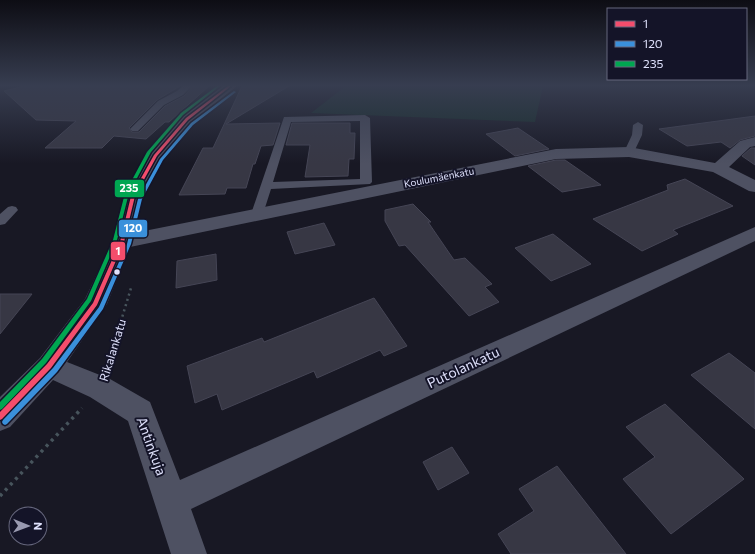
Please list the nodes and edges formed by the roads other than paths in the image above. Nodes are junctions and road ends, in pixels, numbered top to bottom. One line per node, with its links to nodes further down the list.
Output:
1 (152, 112): 4 (lane)
2 (197, 112): 14 (street)
3 (638, 125): 6 (lane)
4 (135, 129)
5 (755, 141): 7 (street)
6 (629, 152): 7 (street, Koulumäenkatu); 11 (street, Koulumäenkatu)
7 (718, 168): 9 (street, Koulumäenkatu)
8 (266, 186): 8 (lane); 11 (lane)
9 (755, 187)
10 (12, 210): 12 (lane)
11 (257, 214): 14 (street, Koulumäenkatu)
12 (0, 221)
13 (755, 233): 17 (street, Putolankatu)
14 (122, 242): 15 (street)
15 (49, 366): 16 (street); 17 (street, Antinkuja)
16 (0, 417)
17 (171, 501): 18 (street, Antinkuja)
18 (189, 554)

